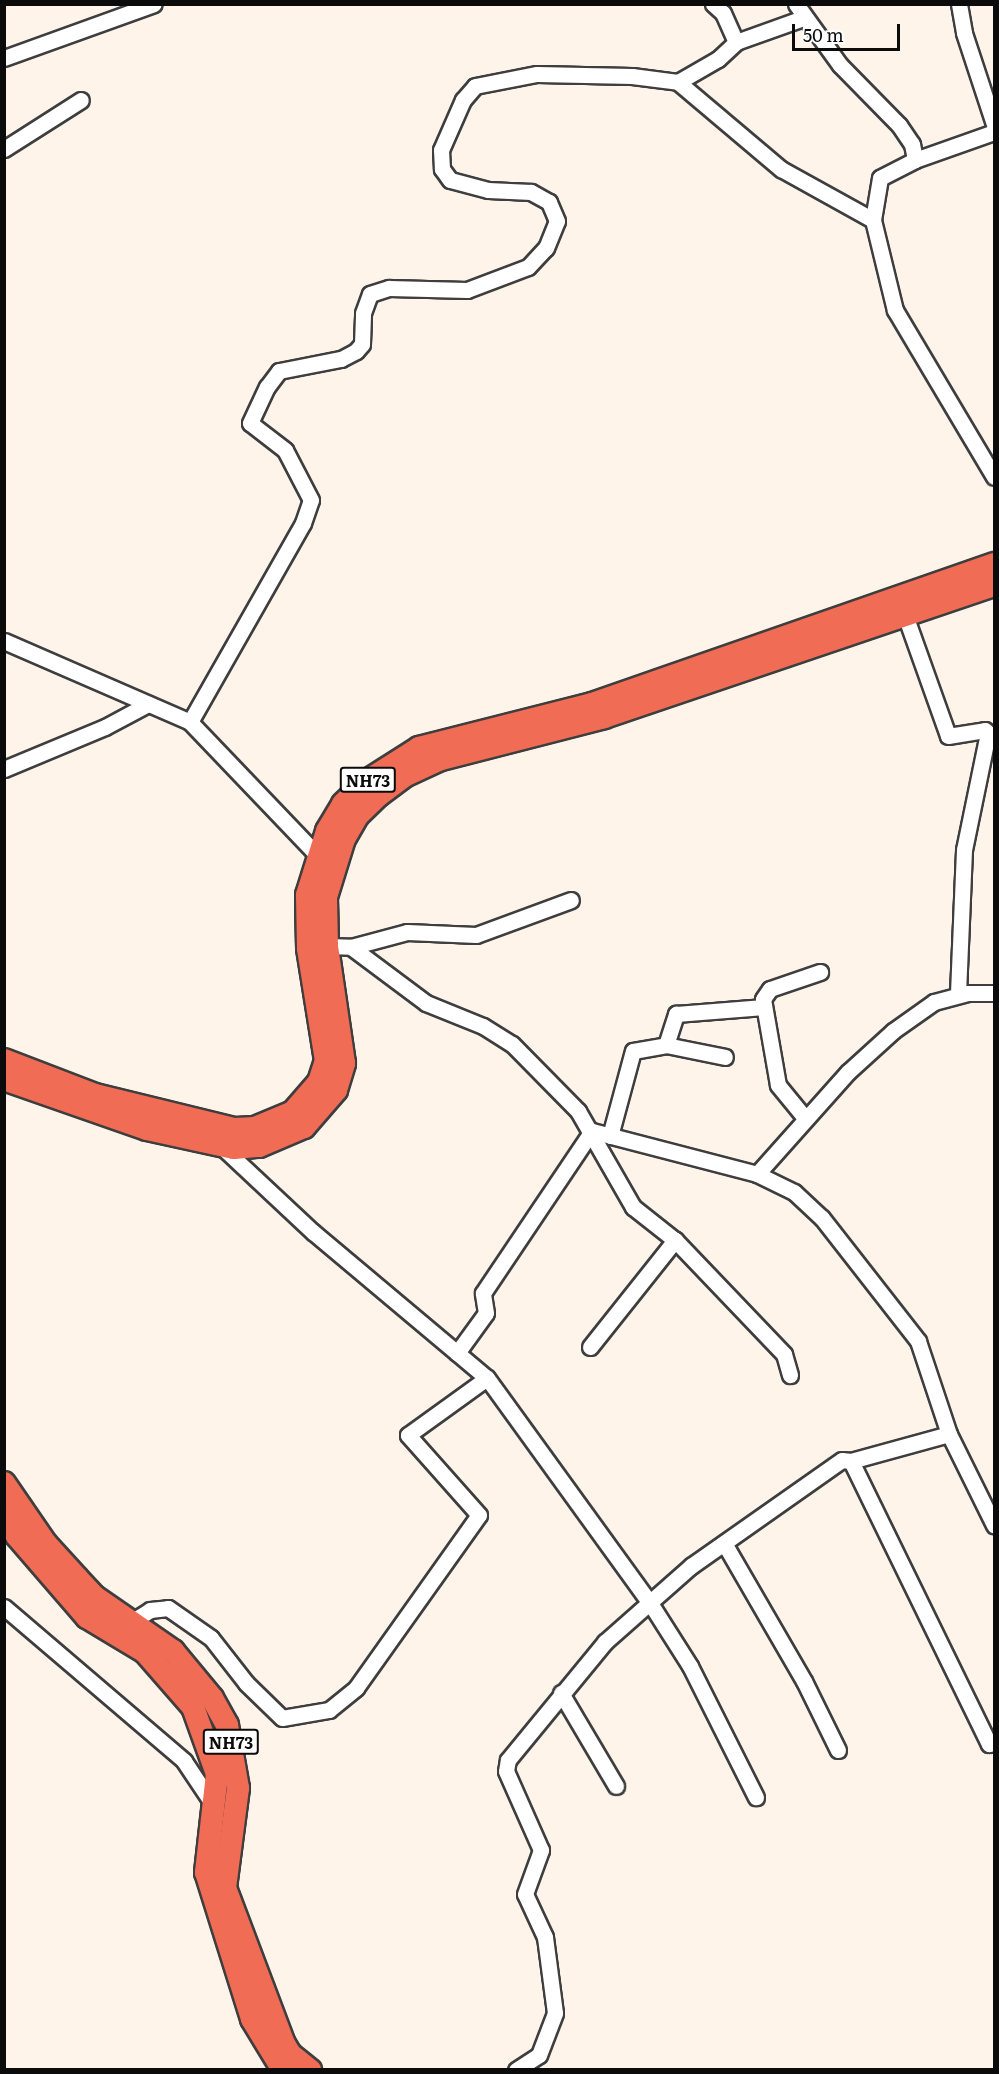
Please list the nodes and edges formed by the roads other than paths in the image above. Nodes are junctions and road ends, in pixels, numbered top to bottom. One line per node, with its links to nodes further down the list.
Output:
1 (154, 4): 6 (street)
2 (713, 4): 5 (street)
3 (959, 4): 9 (street)
4 (800, 11): 5 (street); 12 (street)
5 (736, 42): 7 (street)
6 (4, 58)
7 (678, 82): 13 (street); 20 (street)
8 (81, 100): 11 (street)
9 (994, 124)
10 (994, 132): 12 (street)
11 (4, 149)
12 (915, 160): 13 (street)
13 (873, 220): 14 (street)
14 (994, 477)
15 (994, 564): 22 (highway, NH73)
16 (994, 585): 17 (highway, NH73)
17 (905, 615): 24 (highway, NH73); 28 (street)
18 (4, 641): 19 (street)
19 (148, 704): 20 (street); 21 (street)
20 (190, 722): 22 (street)
21 (4, 769)
22 (317, 855): 35 (highway, NH73)
23 (571, 900): 25 (street)
24 (327, 946): 25 (street); 38 (highway, NH73)
25 (351, 947): 36 (street)
26 (820, 972): 29 (street)
27 (994, 993): 28 (street)
28 (958, 995): 34 (street)
29 (764, 1007): 30 (street); 34 (street)
30 (666, 1045): 31 (street); 37 (street)
31 (725, 1057)
32 (4, 1060): 35 (highway, NH73)
33 (4, 1079): 35 (highway, NH73)
34 (805, 1118): 39 (street)
35 (149, 1121): 38 (highway, NH73)
36 (592, 1131): 37 (street); 40 (street); 42 (street)
37 (610, 1136): 39 (street)
38 (220, 1145): 42 (street)
39 (756, 1174): 45 (street)
40 (675, 1240): 41 (street); 43 (street)
41 (590, 1347)
42 (457, 1353): 44 (street)
43 (790, 1375)
44 (487, 1378): 51 (street); 53 (street)
45 (949, 1434): 46 (street); 49 (street)
46 (851, 1461): 50 (street); 55 (street)
47 (4, 1483): 53 (highway, NH73)
48 (4, 1515): 59 (highway, NH73)
49 (994, 1525)
50 (724, 1544): 51 (street); 56 (street)
51 (650, 1602): 54 (street); 58 (street)
52 (4, 1607): 59 (street)
53 (131, 1622): 61 (highway, NH73)
54 (561, 1693): 57 (street); 62 (street)
55 (993, 1747)
56 (838, 1750)
57 (616, 1786)
58 (756, 1797)
59 (214, 1806): 60 (highway, NH73)
60 (284, 2070)
61 (310, 2070)
62 (516, 2070)

